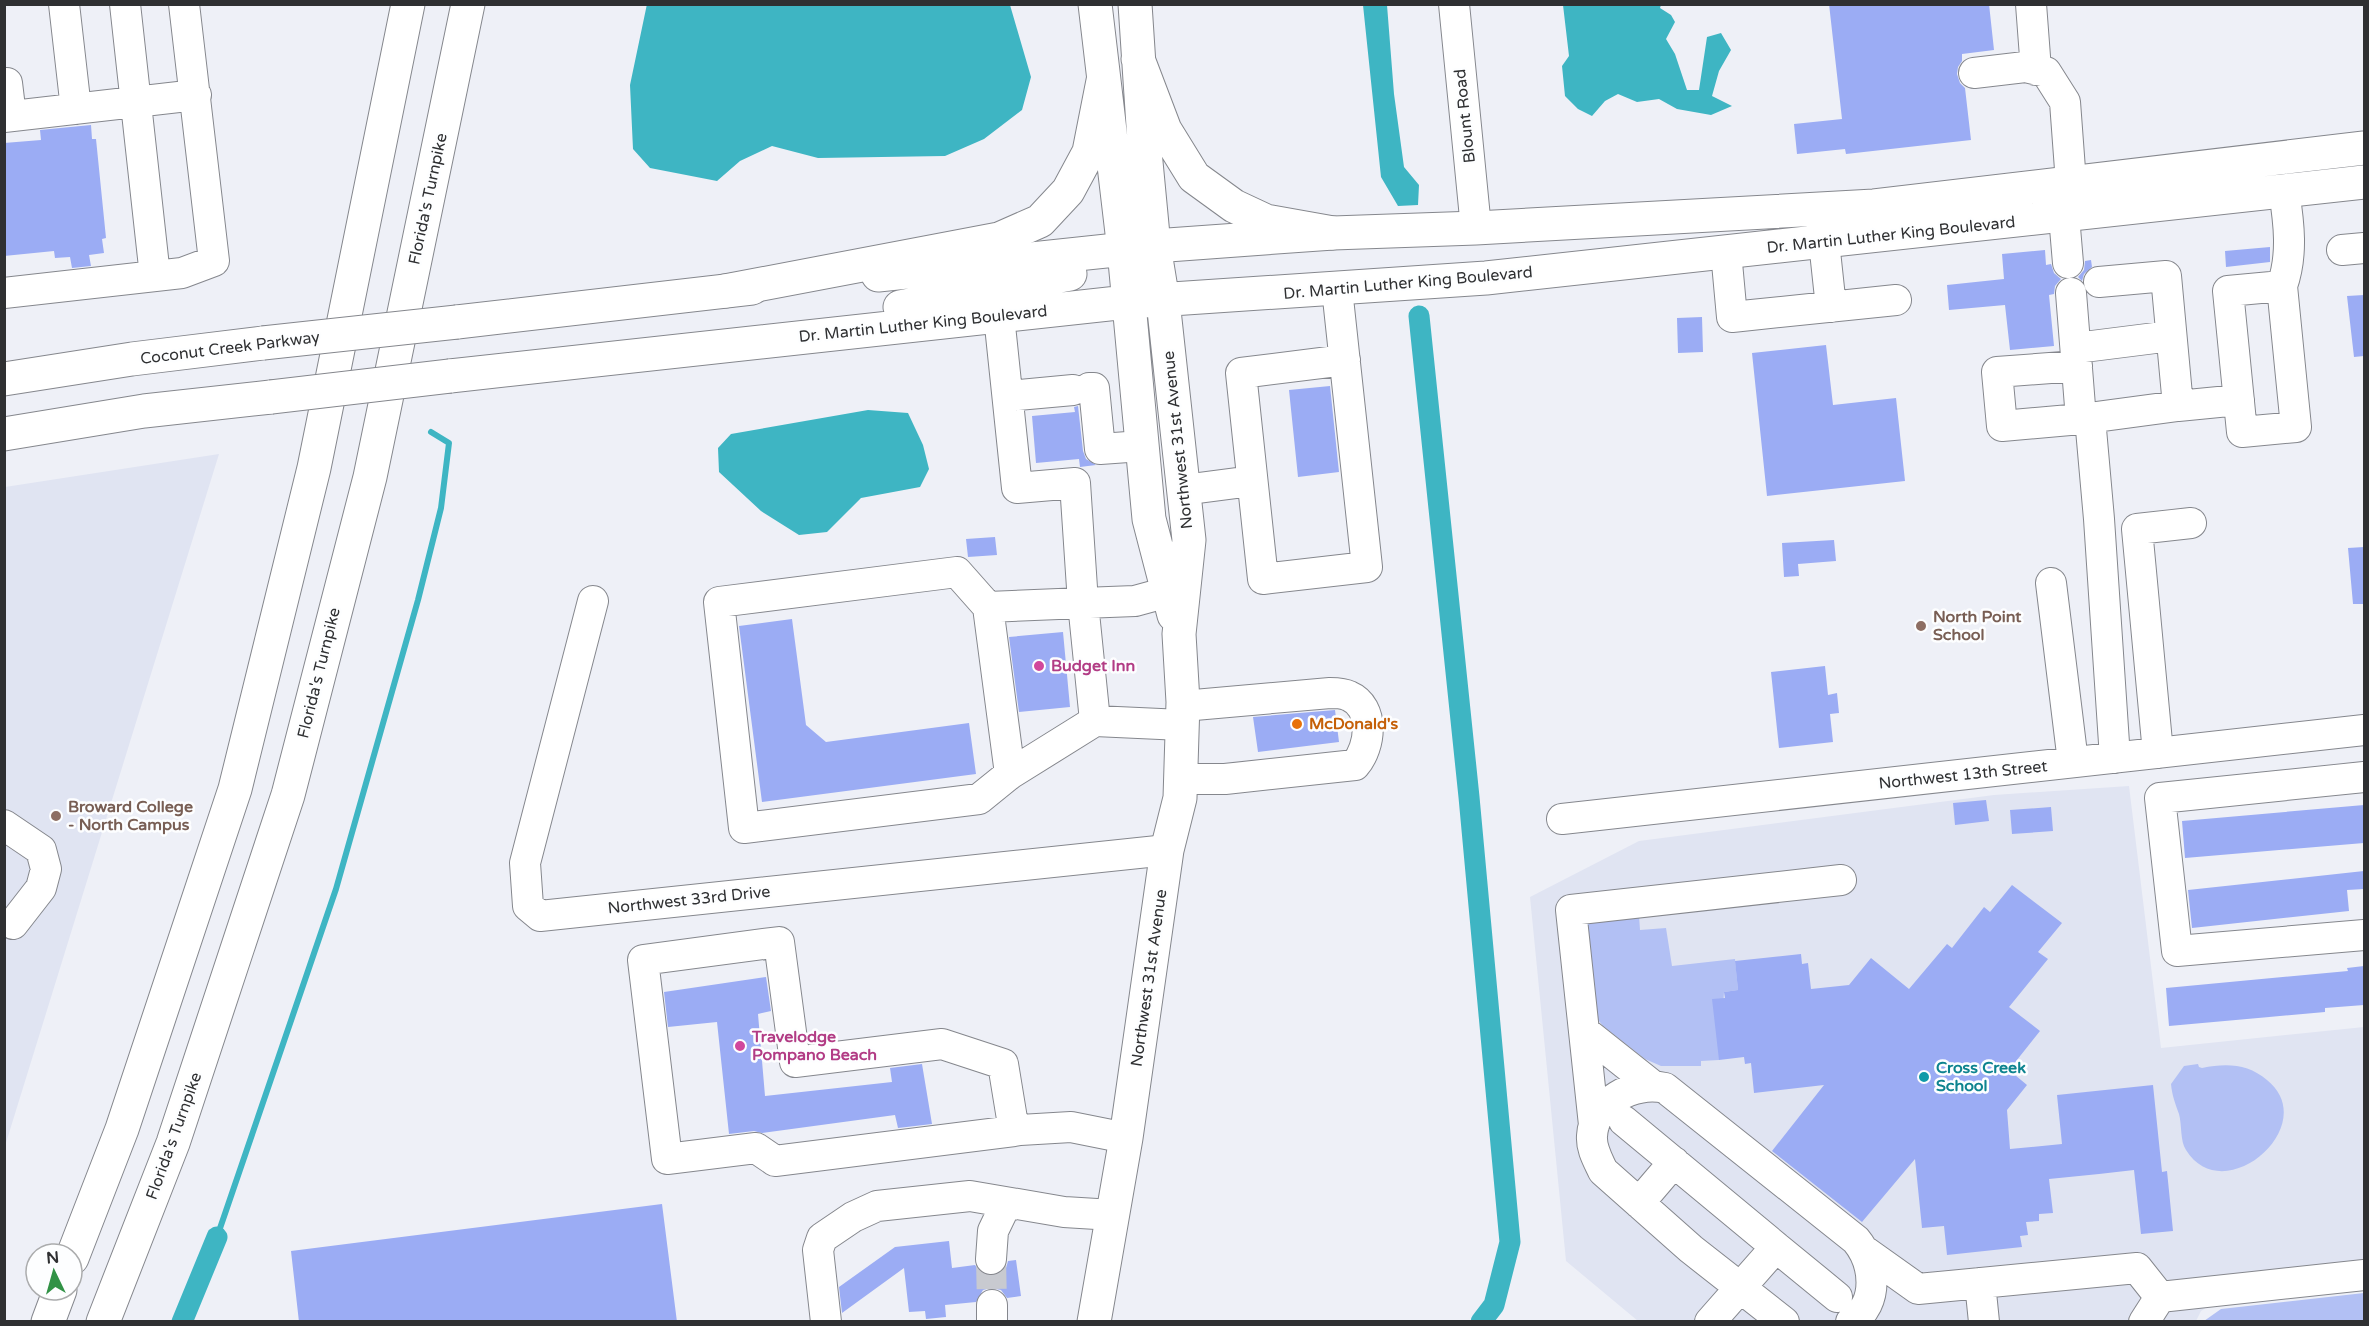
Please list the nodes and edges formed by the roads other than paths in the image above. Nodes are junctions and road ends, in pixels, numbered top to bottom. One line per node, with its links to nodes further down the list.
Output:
1 (64, 4): 17 (street)
2 (125, 4): 16 (street)
3 (184, 4): 15 (street)
4 (408, 4): 90 (main road)
5 (468, 4): 101 (main road, Florida's Turnpike)
6 (1095, 4): 14 (main road)
7 (1135, 4): 10 (main road)
8 (1454, 4): 25 (street, Blount Road)
9 (2031, 4): 11 (street)
10 (1138, 59): 27 (main road); 29 (main road)
11 (2036, 70): 12 (street); 22 (street)
12 (1974, 73)
13 (5, 77): 18 (street)
14 (1103, 81): 29 (main road); 36 (main road)
15 (196, 95): 16 (street); 32 (street)
16 (136, 102): 17 (street); 32 (street)
17 (76, 109): 18 (street)
18 (8, 116)
19 (2364, 148): 20 (main road, Dr. Martin Luther King Boulevard)
20 (2180, 170): 22 (main road, Dr. Martin Luther King Boulevard); 24 (main road)
21 (2364, 182): 23 (main road, Dr. Martin Luther King Boulevard)
22 (2071, 183): 25 (main road, Dr. Martin Luther King Boulevard); 26 (main road)
23 (2284, 191): 24 (main road, Dr. Martin Luther King Boulevard); 34 (street)
24 (2064, 216): 26 (main road, Dr. Martin Luther King Boulevard); 31 (street)
25 (1476, 228): 27 (main road, Dr. Martin Luther King Boulevard)
26 (1938, 230): 28 (main road, Dr. Martin Luther King Boulevard)
27 (1334, 233): 29 (main road, Dr. Martin Luther King Boulevard)
28 (1824, 242): 30 (main road, Dr. Martin Luther King Boulevard); 42 (street)
29 (1139, 248): 36 (main road, Dr. Martin Luther King Boulevard); 40 (main road, Northwest 31st Avenue); 41 (main road, Northwest 31st Avenue); 46 (main road)
30 (1726, 252): 35 (main road, Dr. Martin Luther King Boulevard); 42 (street)
31 (2068, 263)
32 (154, 276): 37 (street)
33 (2099, 282): 45 (street)
34 (2282, 286): 51 (street); 51 (street)
35 (1337, 289): 40 (main road, Dr. Martin Luther King Boulevard); 48 (street)
36 (725, 291): 44 (main road, Dr. Martin Luther King Boulevard)
37 (4, 293)
38 (2071, 293): 47 (street)
39 (1896, 300): 42 (street)
40 (1163, 301): 41 (main road, Dr. Martin Luther King Boulevard); 57 (main road, Northwest 31st Avenue)
41 (1127, 302): 43 (main road, Dr. Martin Luther King Boulevard); 55 (main road, Northwest 31st Avenue)
42 (1831, 307)
43 (999, 316): 46 (main road, Dr. Martin Luther King Boulevard); 50 (street)
44 (457, 322): 49 (main road, Coconut Creek Parkway, bridge)
45 (2171, 336): 47 (street); 52 (street)
46 (791, 339): 54 (main road, Dr. Martin Luther King Boulevard, bridge)
47 (2076, 357): 53 (street); 53 (street)
48 (1345, 360): 56 (street); 56 (street)
49 (4, 379)
50 (1008, 396): 55 (street); 62 (street)
51 (2239, 400): 52 (street)
52 (2178, 406): 53 (street)
53 (2085, 419): 69 (street)
54 (4, 434)
55 (1142, 446): 60 (main road, Northwest 31st Avenue)
56 (1252, 481): 57 (street)
57 (1183, 490): 64 (main road, Northwest 31st Avenue)
58 (2191, 523): 68 (street)
59 (2051, 583): 70 (street)
60 (1168, 592): 62 (street); 64 (main road, Northwest 31st Avenue)
61 (593, 601): 76 (street, Northwest 33rd Drive)
62 (1083, 603): 63 (street); 66 (street)
63 (988, 607): 71 (street); 71 (street)
64 (1179, 634): 65 (main road, Northwest 31st Avenue)
65 (1183, 715): 66 (street); 73 (main road, Northwest 31st Avenue); 73 (street)
66 (1095, 721): 71 (street)
67 (2364, 730): 68 (street, Northwest 13th Street)
68 (2158, 753): 69 (street, Northwest 13th Street)
69 (2115, 758): 70 (street, Northwest 13th Street)
70 (2073, 762): 74 (street, Northwest 13th Street)
71 (1010, 774)
72 (2364, 777): 79 (street)
73 (1180, 779): 76 (main road, Northwest 31st Avenue)
74 (1562, 819)
75 (4, 825): 78 (street)
76 (1167, 850): 85 (main road, Northwest 31st Avenue)
77 (1841, 880): 80 (street)
78 (13, 924)
79 (2364, 935)
80 (1584, 1031): 81 (street); 83 (street)
81 (1652, 1085): 83 (street); 92 (street)
82 (1624, 1121): 86 (street)
83 (1594, 1125): 87 (street)
84 (1014, 1131): 84 (street); 85 (street)
85 (1126, 1138): 89 (main road, Northwest 31st Avenue)
86 (1674, 1162): 87 (street); 91 (street)
87 (1639, 1203): 96 (street)
88 (1006, 1204): 89 (street); 93 (street); 102 (street)
89 (1113, 1215): 103 (main road, Northwest 31st Avenue)
90 (78, 1242)
91 (1776, 1247): 96 (street); 99 (street)
92 (1866, 1251): 95 (street); 99 (street)
93 (991, 1259)
94 (2364, 1275): 97 (street)
95 (1980, 1283): 97 (street); 106 (street)
96 (1740, 1288): 104 (street); 105 (street)
97 (2160, 1296): 107 (street)
98 (56, 1302): 100 (main road)
99 (1844, 1309)
100 (48, 1322)
101 (104, 1322)
102 (826, 1322)
103 (1094, 1322)
104 (1710, 1322)
105 (1784, 1322)
106 (1984, 1322)
107 (2144, 1322)

